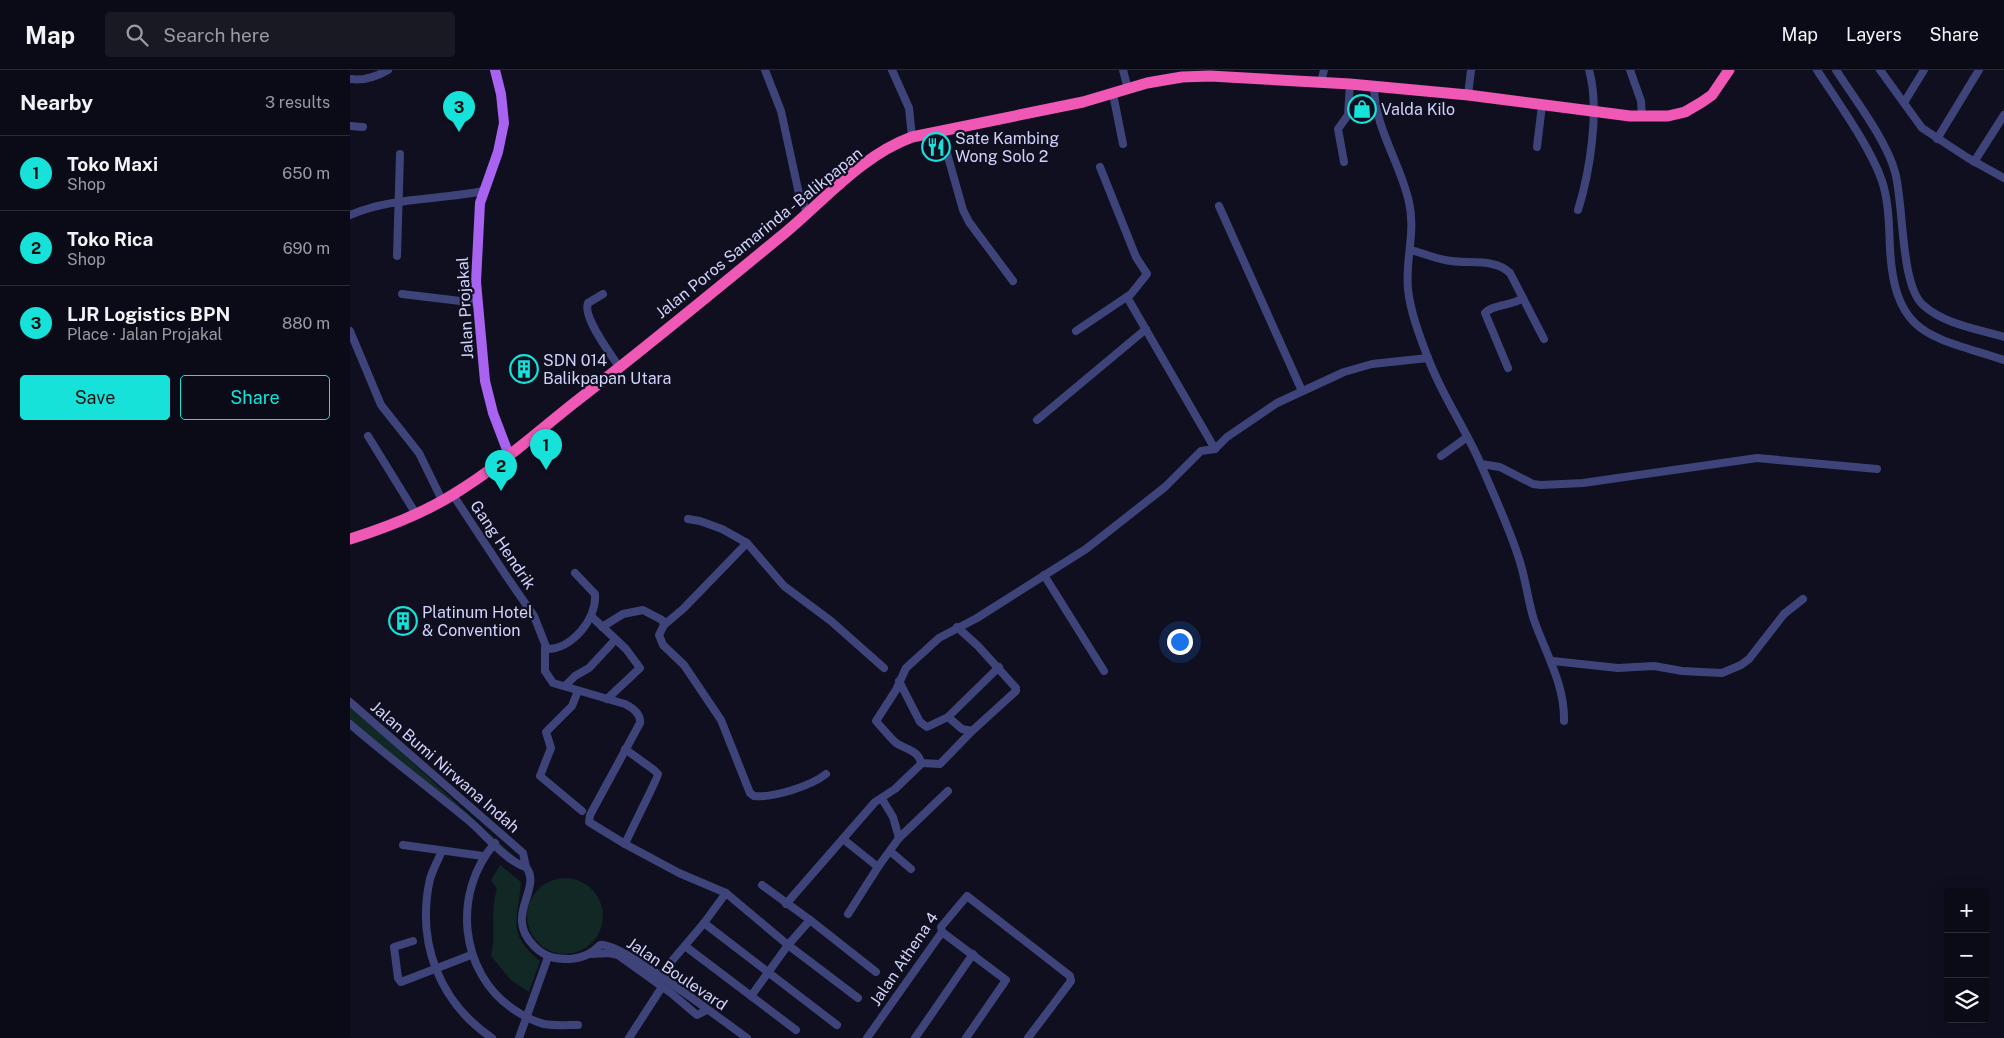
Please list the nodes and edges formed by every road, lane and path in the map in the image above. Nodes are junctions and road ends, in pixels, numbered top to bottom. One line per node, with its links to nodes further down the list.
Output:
1 (387, 70): 19 (street)
2 (495, 70): 43 (main road, Jalan Projakal)
3 (766, 70): 47 (street)
4 (892, 70): 34 (street)
5 (1123, 70): 23 (street)
6 (1324, 70): 20 (street)
7 (1470, 70): 25 (street)
8 (1589, 70): 28 (street)
9 (1630, 70): 30 (street)
10 (1729, 70): 30 (highway, Jalan Poros Samarinda - Balikpapan)
11 (1817, 70): 63 (street)
12 (1836, 70): 60 (street)
13 (1880, 70): 26 (street)
14 (1924, 70): 26 (street)
15 (1978, 70): 35 (street)
16 (1210, 73): 17 (highway, Jalan Poros Samarinda - Balikpapan); 23 (highway, Jalan Poros Samarinda - Balikpapan)
17 (1257, 74): 18 (highway, Jalan Poros Samarinda - Balikpapan)
18 (1273, 74): 20 (highway, Jalan Poros Samarinda - Balikpapan)
19 (350, 79)
20 (1321, 82): 21 (highway, Jalan Poros Samarinda - Balikpapan)
21 (1350, 84): 22 (highway, Jalan Poros Samarinda - Balikpapan); 39 (street)
22 (1374, 88): 25 (highway, Jalan Poros Samarinda - Balikpapan); 49 (street)
23 (1128, 89): 24 (highway, Jalan Poros Samarinda - Balikpapan)
24 (1113, 94): 33 (highway, Jalan Poros Samarinda - Balikpapan); 36 (street)
25 (1468, 95): 27 (highway, Jalan Poros Samarinda - Balikpapan)
26 (1905, 101): 35 (street)
27 (1542, 105): 28 (highway, Jalan Poros Samarinda - Balikpapan); 37 (street)
28 (1595, 112): 30 (highway, Jalan Poros Samarinda - Balikpapan); 46 (street)
29 (2004, 115): 40 (street)
30 (1642, 117)
31 (350, 126): 32 (street)
32 (362, 127)
33 (941, 132): 34 (highway, Jalan Poros Samarinda - Balikpapan); 51 (street)
34 (912, 138): 47 (highway, Jalan Poros Samarinda - Balikpapan)
35 (1937, 139): 40 (street)
36 (1123, 144)
37 (1537, 147)
38 (400, 154): 44 (street)
39 (1344, 162)
40 (1974, 162): 42 (street)
41 (1100, 166): 54 (street)
42 (2004, 178)
43 (483, 191): 44 (street); 56 (main road, Jalan Projakal)
44 (399, 201): 48 (street); 50 (street)
45 (1220, 206): 66 (street)
46 (1578, 210)
47 (808, 214): 64 (highway, Jalan Poros Samarinda - Balikpapan)
48 (350, 215)
49 (1411, 250): 55 (street); 62 (street)
50 (397, 256)
51 (1013, 281)
52 (402, 294): 56 (street)
53 (604, 294): 64 (street)
54 (1127, 297): 57 (street); 59 (street)
55 (1523, 298): 61 (street); 65 (street)
56 (477, 303): 71 (main road, Jalan Projakal)
57 (1146, 330): 67 (street); 70 (street)
58 (350, 331): 76 (street)
59 (1076, 331)
60 (2004, 337)
61 (1544, 339)
62 (1428, 358): 66 (street); 69 (street)
63 (2004, 360)
64 (620, 368): 71 (highway, Jalan Poros Samarinda - Balikpapan)
65 (1508, 368)
66 (1302, 391): 70 (street)
67 (1037, 420)
68 (368, 436): 77 (street)
69 (1466, 438): 72 (street); 73 (street)
70 (1215, 449): 82 (street)
71 (509, 455): 75 (highway, Jalan Poros Samarinda - Balikpapan)
72 (1441, 456)
73 (1481, 464): 74 (street); 90 (street)
74 (1878, 469)
75 (453, 494): 76 (highway, Jalan Poros Samarinda - Balikpapan); 89 (street, Gang Hendrik)
76 (442, 500): 77 (highway, Jalan Poros Samarinda - Balikpapan)
77 (416, 514): 79 (highway, Jalan Poros Samarinda - Balikpapan)
78 (688, 519): 80 (street)
79 (350, 539)
80 (747, 543): 85 (street); 92 (street)
81 (576, 573): 84 (street)
82 (1044, 575): 86 (street); 93 (street)
83 (1804, 599): 90 (street)
84 (591, 616): 87 (street); 89 (street)
85 (664, 625): 87 (street); 104 (street)
86 (957, 627): 91 (street); 94 (street)
87 (602, 628): 88 (street)
88 (615, 640): 95 (street); 96 (street)
89 (545, 648): 95 (street, Gang Hendrik)
90 (1553, 661): 99 (street)
91 (999, 667): 98 (street); 101 (street)
92 (884, 668)
93 (1104, 671)
94 (899, 682): 98 (street); 103 (street)
95 (572, 689): 96 (street); 107 (street)
96 (607, 699): 102 (street)
97 (350, 702): 116 (street, Jalan Bumi Nirwana Indah)
98 (948, 717): 101 (street)
99 (1564, 721)
100 (350, 724): 110 (street, Jalan Bumi Nirwana Indah)
101 (972, 731): 103 (street)
102 (625, 749): 111 (street); 111 (street)
103 (921, 763): 106 (street)
104 (826, 774)
105 (948, 791): 108 (street)
106 (882, 800): 108 (street); 109 (street)
107 (582, 811)
108 (900, 838): 114 (street)
109 (843, 839): 117 (street); 121 (street)
110 (495, 843): 115 (street); 116 (street, Jalan Bumi Nirwana Indah)
111 (625, 844): 120 (street)
112 (403, 845): 113 (street)
113 (442, 851): 115 (street); 133 (street)
114 (890, 851): 117 (street); 118 (street)
115 (484, 856): 131 (street)
116 (526, 867): 132 (street)
117 (878, 867): 122 (street)
118 (911, 869)
119 (762, 885): 121 (street)
120 (726, 893): 124 (street); 127 (street)
121 (786, 904): 123 (street)
122 (848, 914)
123 (810, 920): 127 (street); 135 (street)
124 (704, 923): 128 (street); 134 (street)
125 (942, 932): 130 (street); 151 (street, Jalan Athena 4); 153 (street, Jalan Athena 4)
126 (413, 941): 133 (street)
127 (788, 945): 134 (street); 139 (street)
128 (685, 946): 136 (street); 138 (street)
129 (592, 954): 132 (street, Jalan Boulevard); 136 (street, Jalan Boulevard); 137 (street)
130 (974, 954): 146 (street); 152 (street)
131 (471, 955): 133 (street); 141 (street)
132 (548, 957): 141 (street)
133 (435, 970): 147 (street)
134 (769, 971): 138 (street); 143 (street)
135 (876, 972)
136 (660, 975): 140 (street, Jalan Boulevard)
137 (662, 987): 140 (street); 145 (street)
138 (751, 996): 144 (street)
139 (858, 998)
140 (707, 1010): 150 (street, Jalan Boulevard)
141 (526, 1018): 142 (street); 148 (street)
142 (578, 1025)
143 (837, 1025)
144 (796, 1030)
145 (630, 1035): 149 (street)
146 (918, 1037)
147 (492, 1038)
148 (519, 1038)
149 (640, 1038)
150 (747, 1038)
151 (867, 1038)
152 (966, 1038)
153 (1028, 1038)

